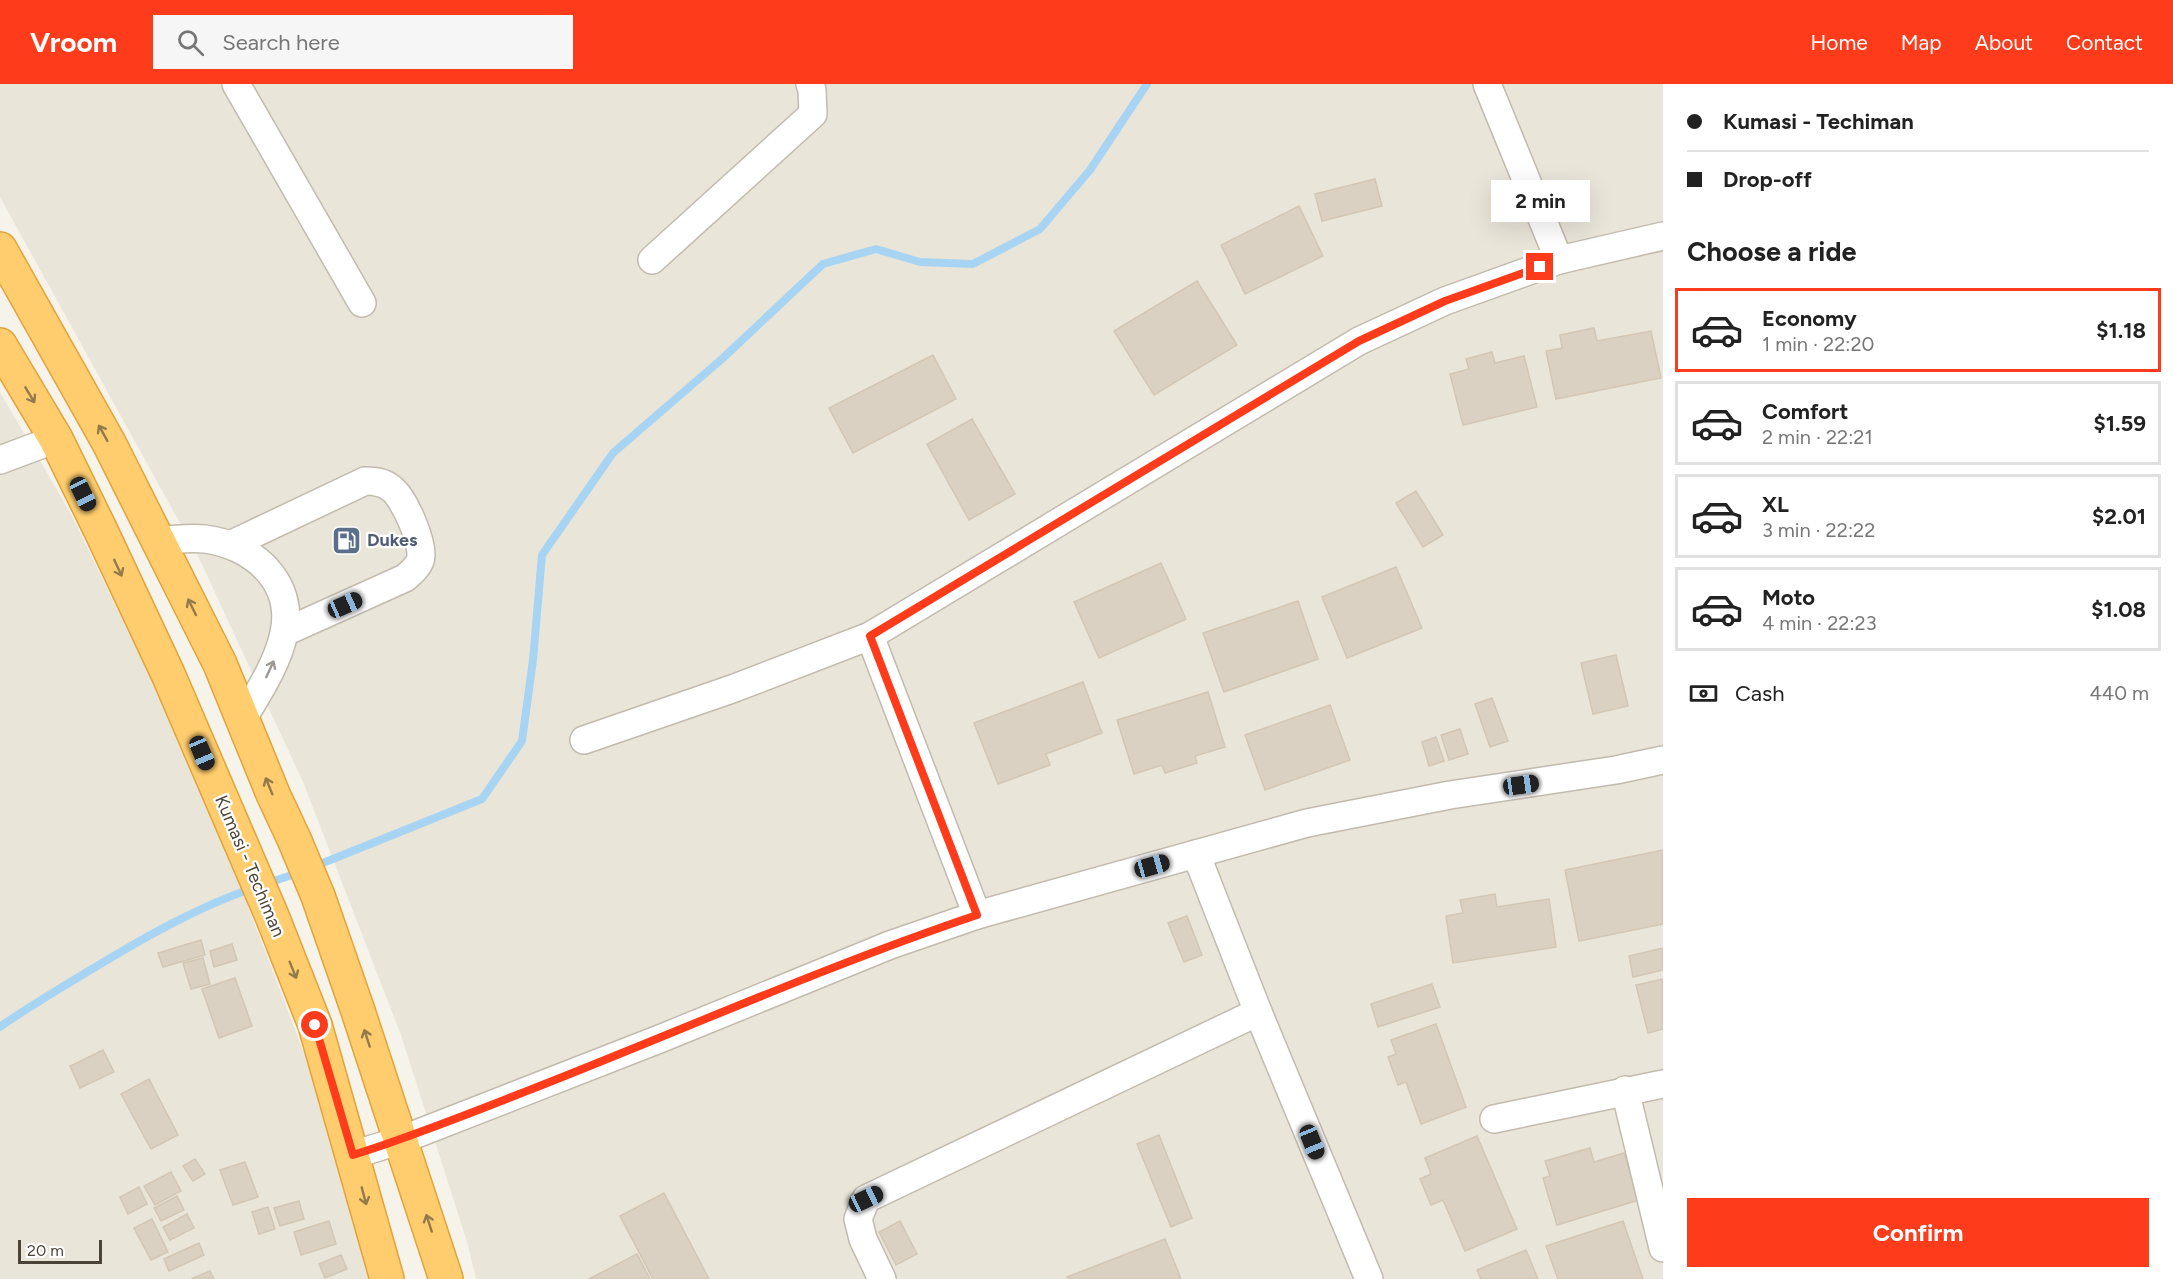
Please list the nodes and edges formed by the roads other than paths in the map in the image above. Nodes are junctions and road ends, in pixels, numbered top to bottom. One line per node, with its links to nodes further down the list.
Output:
1 (236, 84): 8 (street)
2 (810, 84): 6 (street)
3 (1487, 84): 7 (street)
4 (1663, 236): 7 (street)
5 (0, 249): 12 (highway, one-way to 5)
6 (652, 260)
7 (1559, 260): 15 (street)
8 (362, 303)
9 (0, 345): 10 (highway, Kumasi - Techiman, one-way to 10)
10 (56, 439): 11 (street); 26 (highway, Kumasi - Techiman, one-way to 26)
11 (0, 460)
12 (159, 540): 13 (street); 16 (highway, one-way to 12)
13 (230, 544): 14 (street); 14 (street)
14 (285, 632): 16 (street, one-way to 14)
15 (870, 636): 17 (street); 20 (street)
16 (243, 720): 25 (highway, one-way to 16)
17 (584, 740)
18 (1663, 760): 19 (street)
19 (1196, 854): 20 (street); 21 (street)
20 (977, 915): 25 (street)
21 (1258, 1012): 30 (street); 31 (street)
22 (1663, 1084): 23 (street)
23 (1625, 1090): 24 (street); 27 (street)
24 (1494, 1119)
25 (401, 1140): 26 (street); 29 (highway, one-way to 25)
26 (353, 1155): 28 (highway, Kumasi - Techiman, one-way to 28)
27 (1663, 1248)
28 (387, 1279)
29 (446, 1279)
30 (882, 1279)
31 (1369, 1279)

